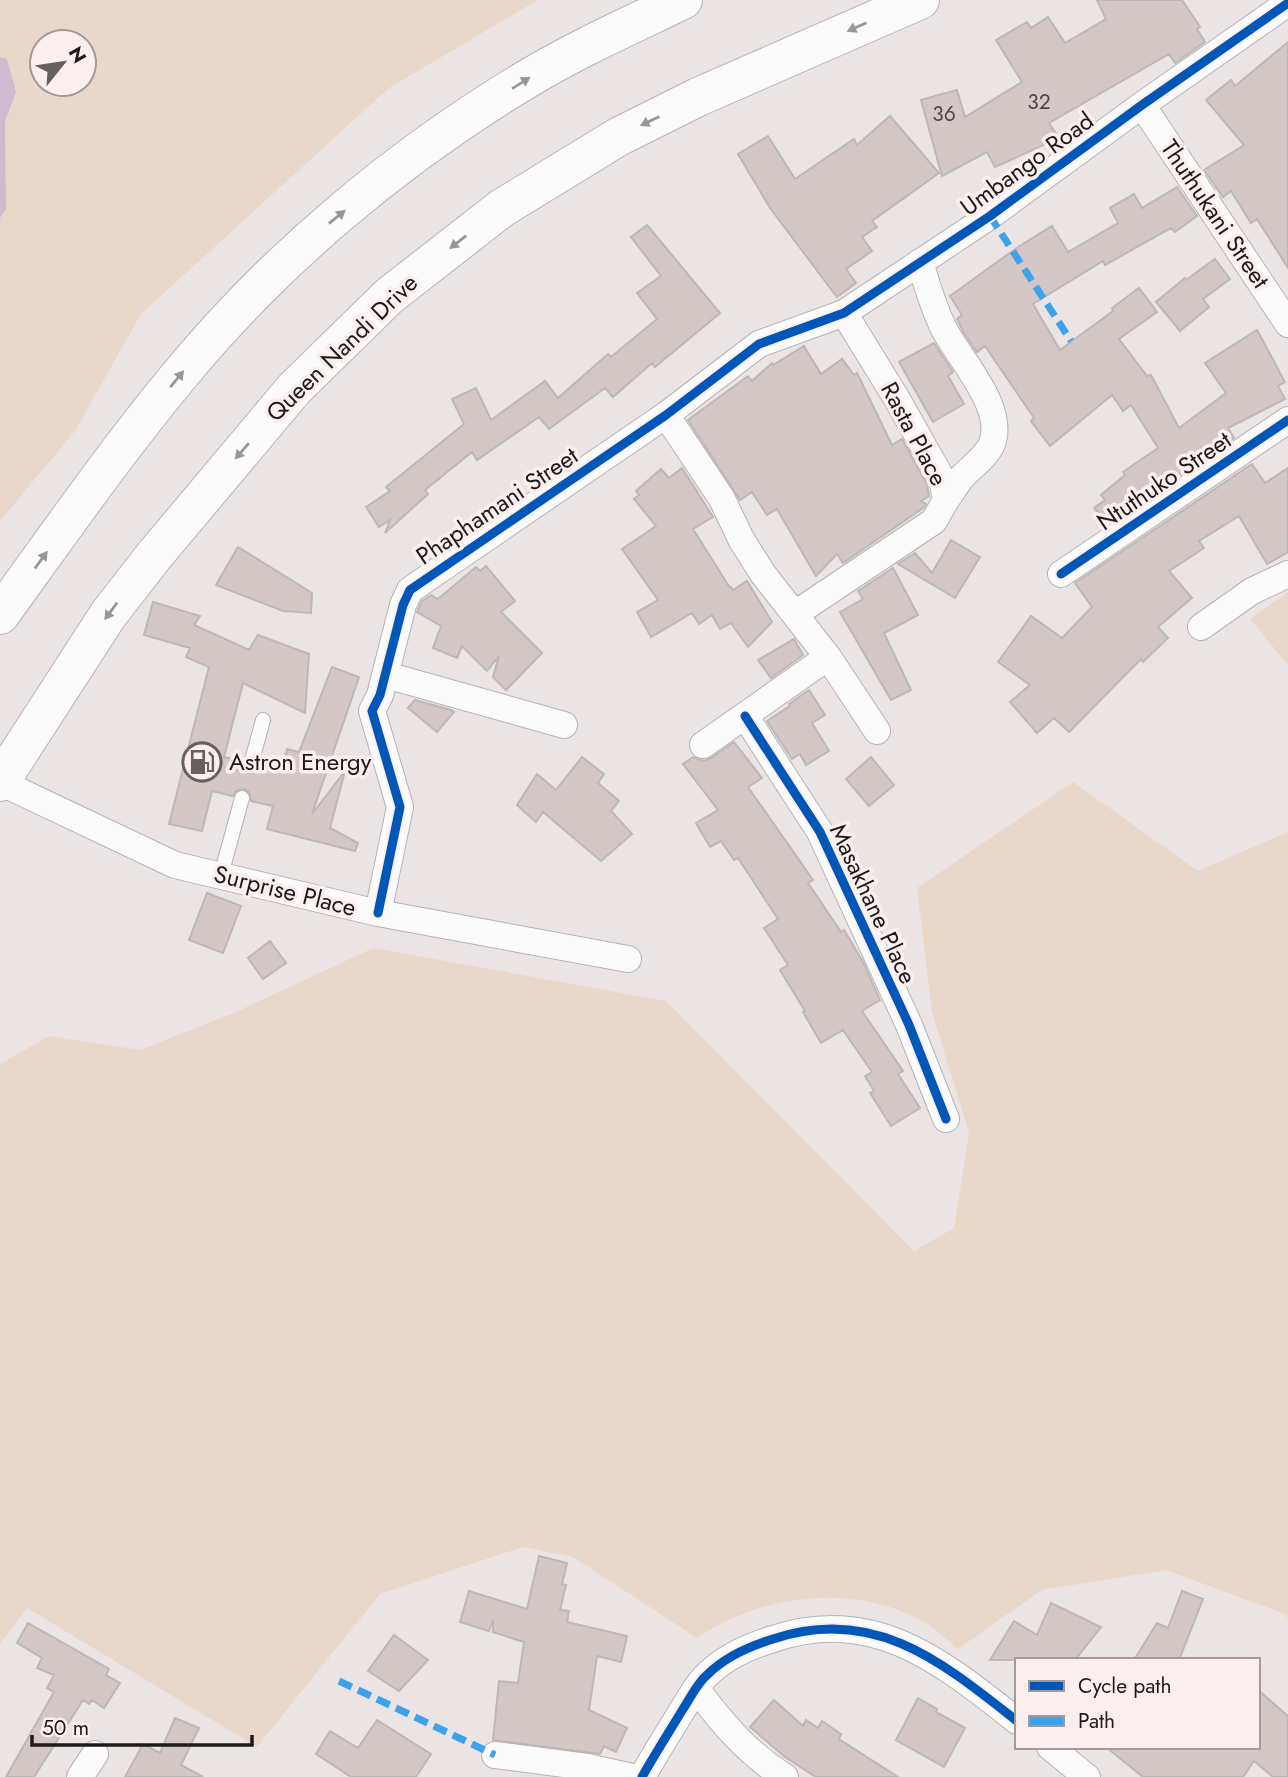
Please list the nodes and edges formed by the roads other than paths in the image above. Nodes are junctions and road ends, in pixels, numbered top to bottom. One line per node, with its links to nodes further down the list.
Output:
1 (683, 0): 15 (main road, one-way to 1)
2 (920, 0): 25 (main road, Queen Nandi Drive, one-way to 25)
3 (1288, 4): 4 (street, Umbango Road)
4 (1142, 105): 5 (street, Umbango Road); 7 (street, Thuthukani Street)
5 (920, 262): 6 (street, Umbango Road); 11 (street)
6 (844, 313): 8 (street, Umbango Road); 11 (street, Rasta Place)
7 (1288, 324)
8 (778, 337): 9 (street, Phaphamani Street)
9 (666, 415): 14 (street); 18 (street, Phaphamani Street)
10 (1288, 420): 12 (street, Ntuthuko Street)
11 (946, 500): 14 (street, Rasta Place)
12 (1061, 574)
13 (1288, 574): 16 (street)
14 (795, 614): 17 (street)
15 (0, 615)
16 (1200, 627)
17 (828, 657): 19 (street); 22 (street)
18 (386, 675): 21 (street); 28 (street, Phaphamani Street)
19 (745, 716): 23 (street); 30 (street, Masakhane Place)
20 (263, 720): 24 (lane)
21 (564, 725)
22 (877, 731)
23 (703, 745)
24 (251, 764)
25 (0, 782): 27 (street, Surprise Place)
26 (242, 798): 27 (lane)
27 (221, 875): 28 (street, Surprise Place)
28 (378, 914): 29 (street, Surprise Place)
29 (628, 959)
30 (946, 1119)
31 (696, 1688): 32 (street); 38 (street); 39 (street)
32 (1015, 1719)
33 (1052, 1749): 40 (street)
34 (95, 1754): 36 (street)
35 (495, 1755): 37 (street)
36 (80, 1777)
37 (632, 1777)
38 (642, 1777)
39 (785, 1777)
40 (1087, 1777)

